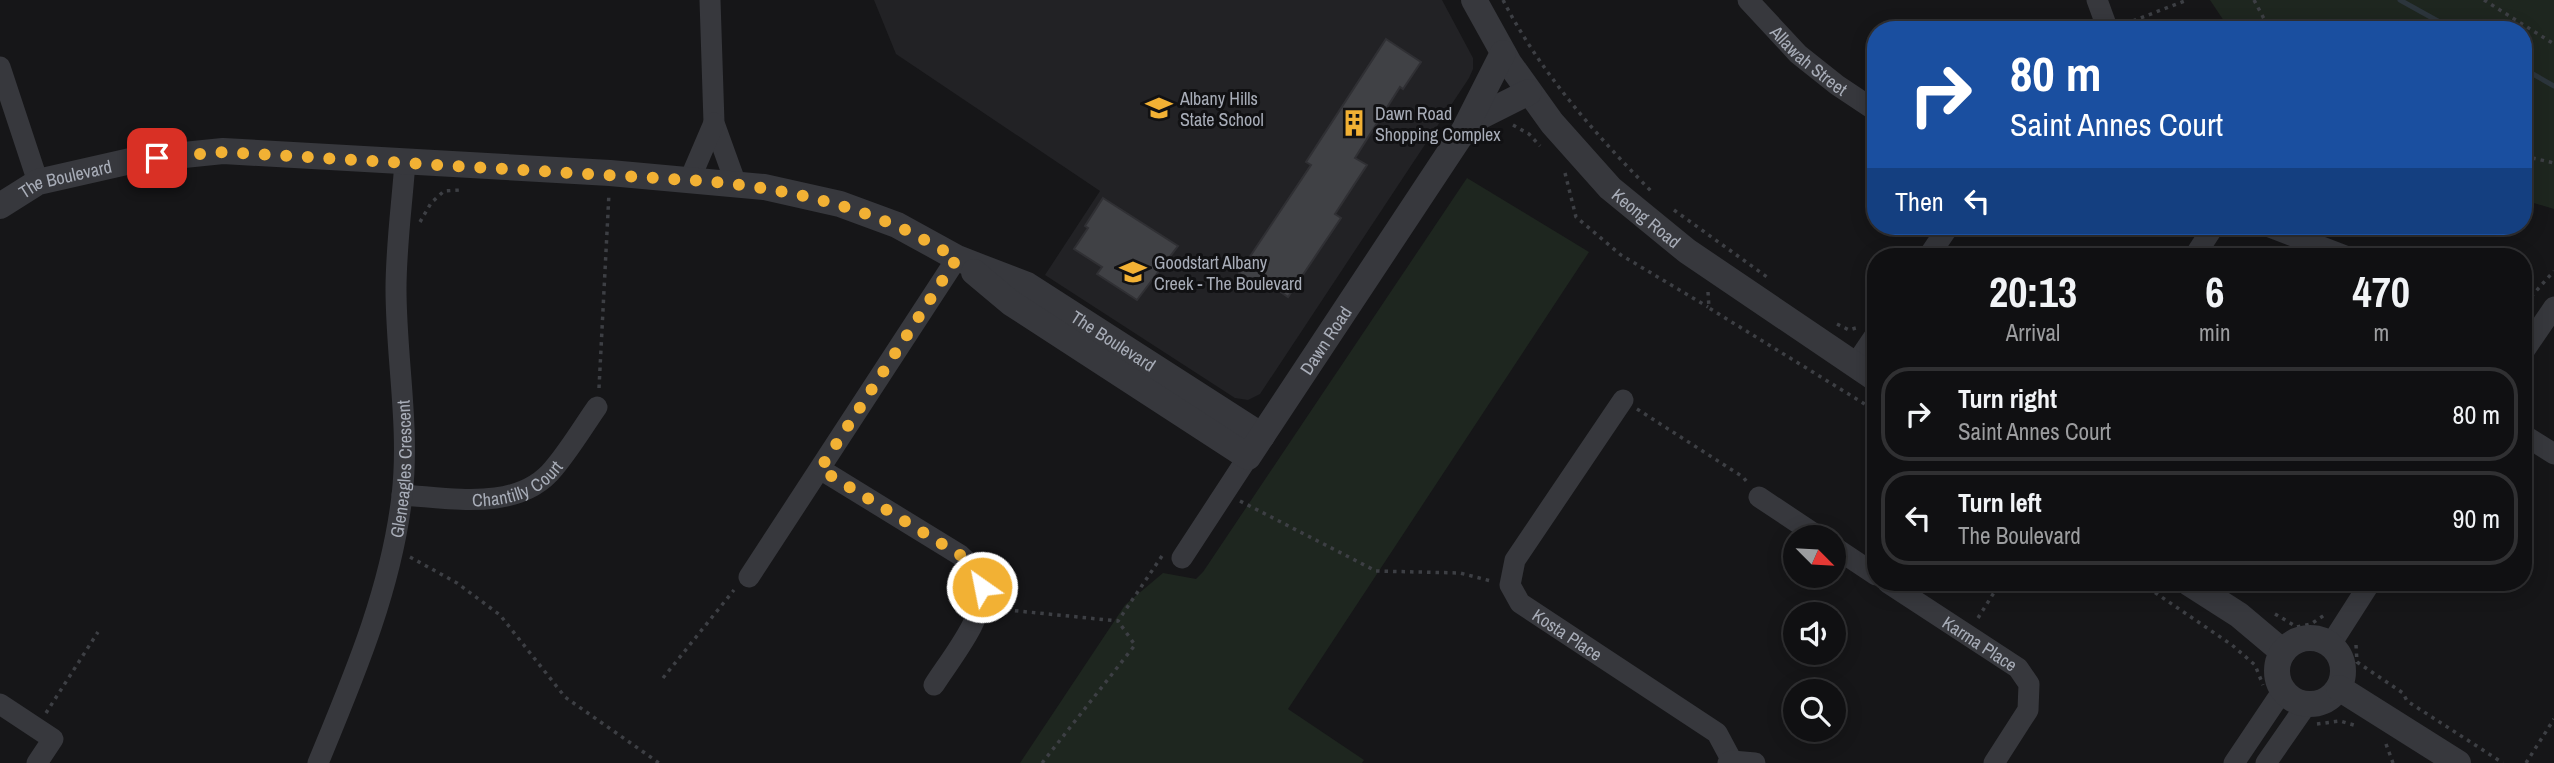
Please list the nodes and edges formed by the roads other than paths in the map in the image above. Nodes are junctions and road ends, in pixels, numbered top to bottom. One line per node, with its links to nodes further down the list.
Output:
1 (710, 0): 11 (street)
2 (1474, 0): 6 (street, Keong Road)
3 (1748, 0): 9 (street, Allawah Street)
4 (2097, 0): 5 (street)
5 (2111, 21)
6 (1503, 53): 8 (street, Keong Road); 10 (street, Dawn Road)
7 (0, 67): 14 (street)
8 (1529, 92): 10 (street); 22 (street, Keong Road)
9 (1867, 105)
10 (1469, 122): 26 (street, Dawn Road)
11 (715, 123): 13 (street); 15 (street)
12 (405, 162): 13 (street, The Boulevard); 14 (street, The Boulevard); 29 (street, Gleneagles Crescent)
13 (690, 180): 15 (street, The Boulevard)
14 (38, 183): 16 (street, The Boulevard)
15 (736, 184): 19 (street, The Boulevard)
16 (0, 206)
17 (2291, 235): 18 (street)
18 (2324, 248)
19 (957, 258): 26 (street, The Boulevard); 28 (street)
20 (2554, 307): 21 (street)
21 (2532, 335)
22 (1866, 372)
23 (1623, 400): 46 (street, Kosta Place)
24 (597, 407): 29 (street, Chantilly Court)
25 (2532, 440): 27 (street)
26 (1255, 447): 32 (street, Dawn Road)
27 (2554, 454)
28 (820, 469): 35 (street); 41 (street)
29 (402, 495): 48 (street, Gleneagles Crescent)
30 (1759, 497): 31 (street)
31 (1801, 525)
32 (1175, 553)
33 (1846, 555): 34 (street)
34 (1867, 569)
35 (749, 577)
36 (1900, 591): 50 (street, Karma Place)
37 (2202, 591): 40 (street)
38 (2367, 591): 39 (street)
39 (2343, 645): 40 (street); 42 (street)
40 (2283, 652): 43 (street)
41 (934, 685)
42 (2339, 688): 45 (street); 53 (street)
43 (2273, 691): 45 (street); 51 (street)
44 (0, 704): 47 (street)
45 (2310, 715): 52 (street)
46 (1730, 762): 49 (street)
47 (37, 763)
48 (317, 763)
49 (1755, 763)
50 (1994, 763)
51 (2234, 763)
52 (2266, 763)
53 (2458, 763)

